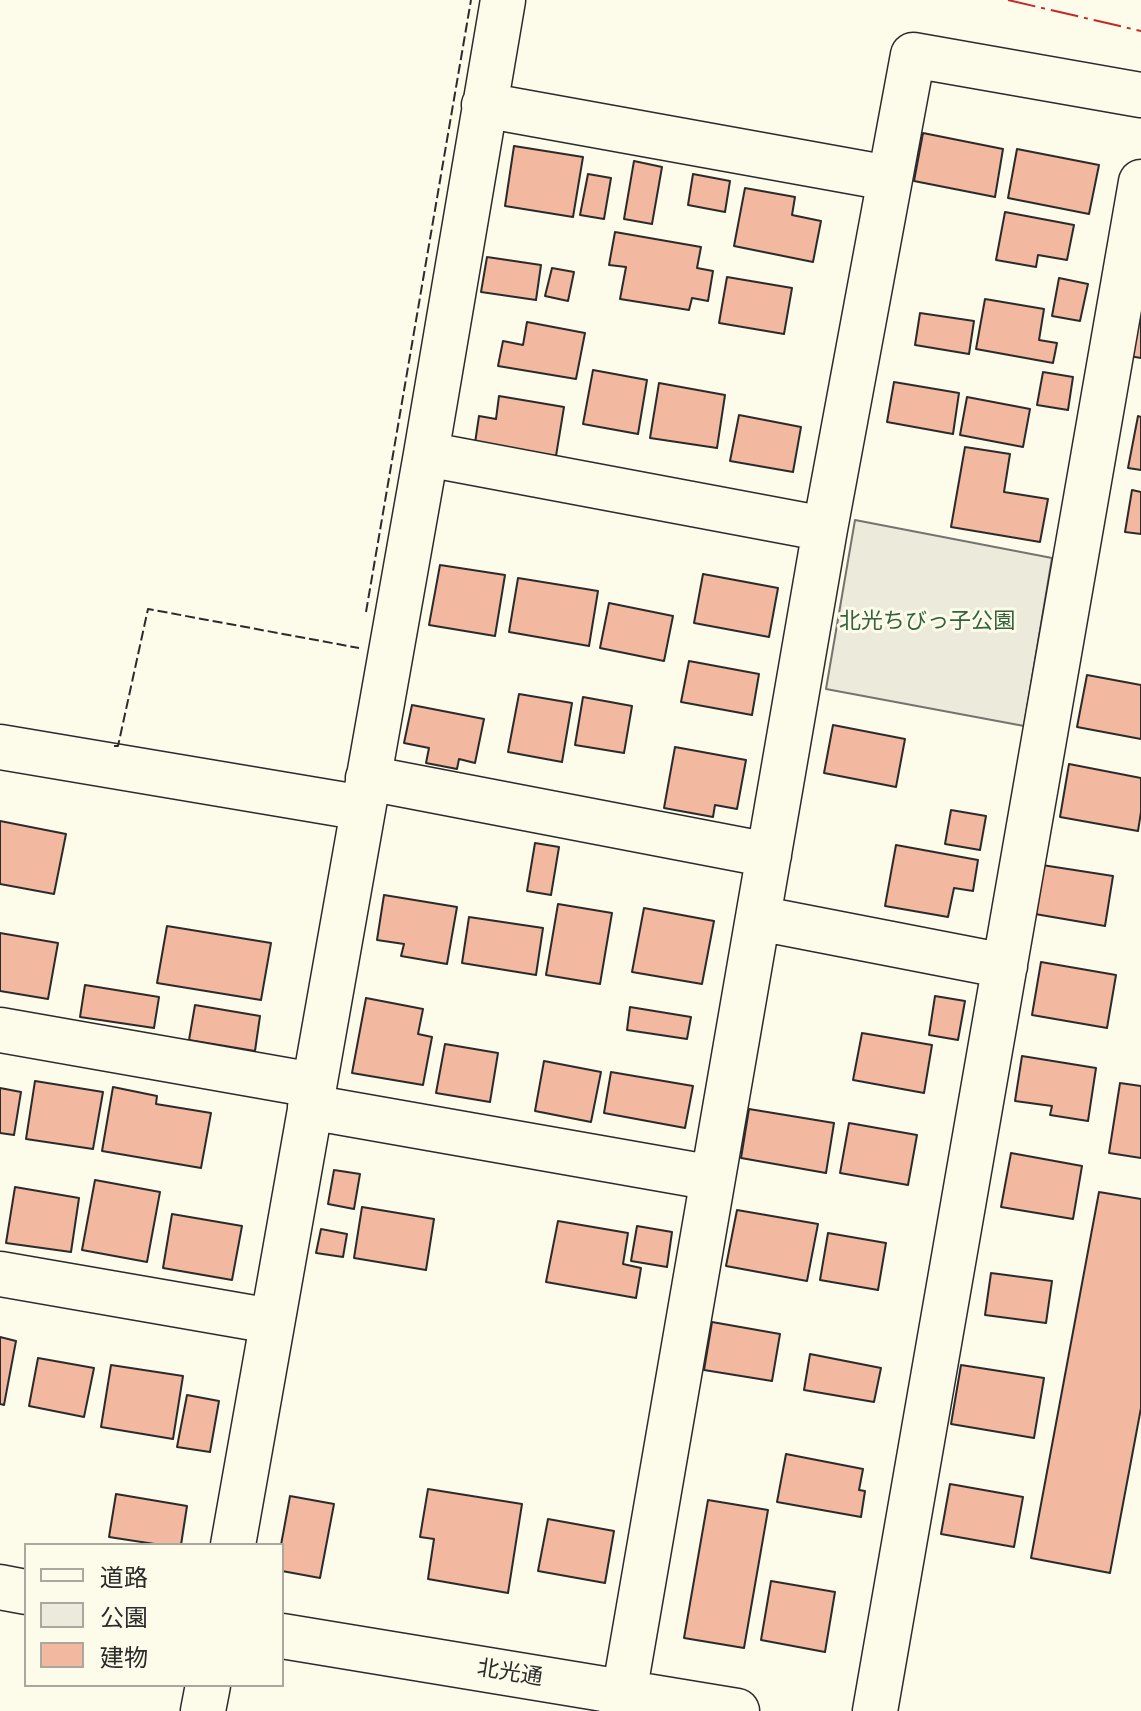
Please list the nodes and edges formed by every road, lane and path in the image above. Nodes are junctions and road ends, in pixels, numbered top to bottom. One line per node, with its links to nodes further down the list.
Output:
1 (503, 0): 3 (street)
2 (1141, 95): 4 (street)
3 (484, 105): 4 (street); 6 (street)
4 (888, 178): 7 (street)
5 (1141, 182): 12 (street)
6 (426, 454): 7 (street); 9 (street)
7 (825, 529): 10 (street)
8 (0, 747): 9 (street)
9 (366, 793): 10 (street); 14 (street)
10 (769, 855): 11 (street)
11 (758, 918): 12 (street); 15 (street)
12 (1005, 966): 26 (street)
13 (0, 1030): 14 (street)
14 (312, 1096): 15 (street); 17 (street)
15 (713, 1178): 23 (street)
16 (0, 1274): 17 (street)
17 (271, 1321): 18 (street)
18 (233, 1543)
19 (0, 1587): 20 (street)
20 (24, 1592)
21 (284, 1636): 23 (street, 北光通)
22 (208, 1687): 24 (street)
23 (623, 1701): 25 (street, 北光通)
24 (203, 1711)
25 (737, 1711)
26 (875, 1711)

